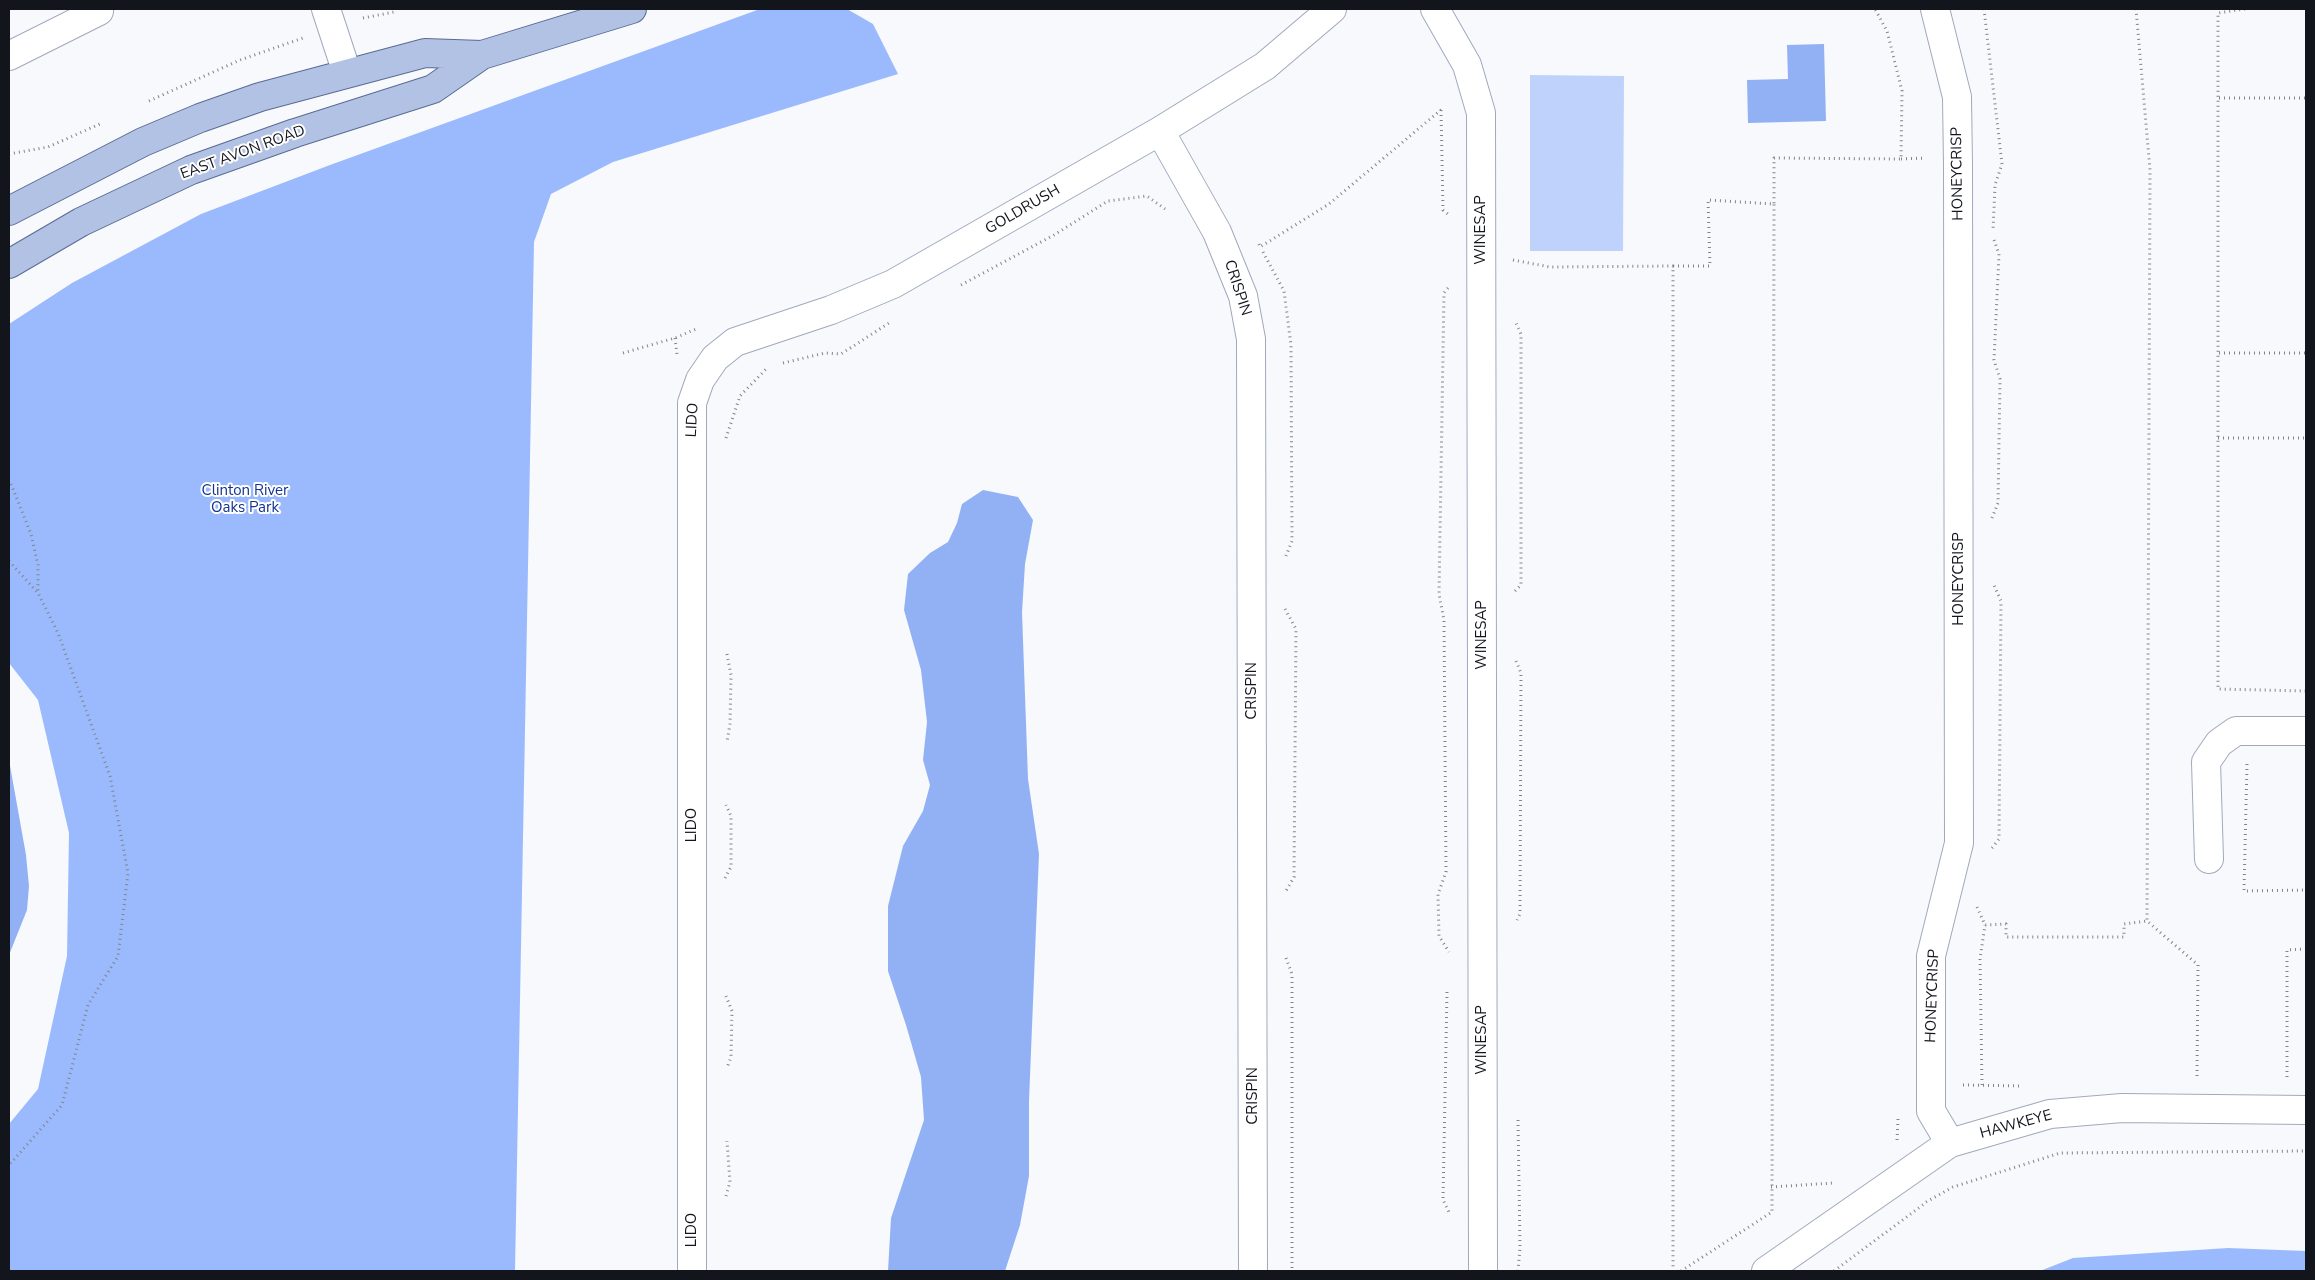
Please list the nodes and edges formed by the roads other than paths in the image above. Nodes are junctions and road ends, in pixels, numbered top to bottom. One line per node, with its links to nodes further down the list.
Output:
1 (326, 9): 9 (street)
2 (632, 9): 7 (main road, EAST AVON ROAD)
3 (1332, 9): 10 (street, GOLDRUSH)
4 (1435, 9): 20 (street, WINESAP)
5 (1935, 9): 17 (street, HONEYCRISP)
6 (99, 11): 8 (street)
7 (482, 55): 9 (main road, EAST AVON ROAD); 12 (main road, EAST AVON ROAD)
8 (9, 56)
9 (347, 73): 11 (main road, EAST AVON ROAD)
10 (1160, 132): 13 (street, GOLDRUSH); 19 (street, CRISPIN)
11 (9, 211)
12 (9, 264)
13 (700, 380): 18 (street, LIDO)
14 (2306, 731): 15 (street)
15 (2209, 859)
16 (2306, 1110): 17 (street, HAWKEYE)
17 (1950, 1143): 21 (street, HAWKEYE)
18 (692, 1271)
19 (1253, 1271)
20 (1483, 1271)
21 (1766, 1271)

